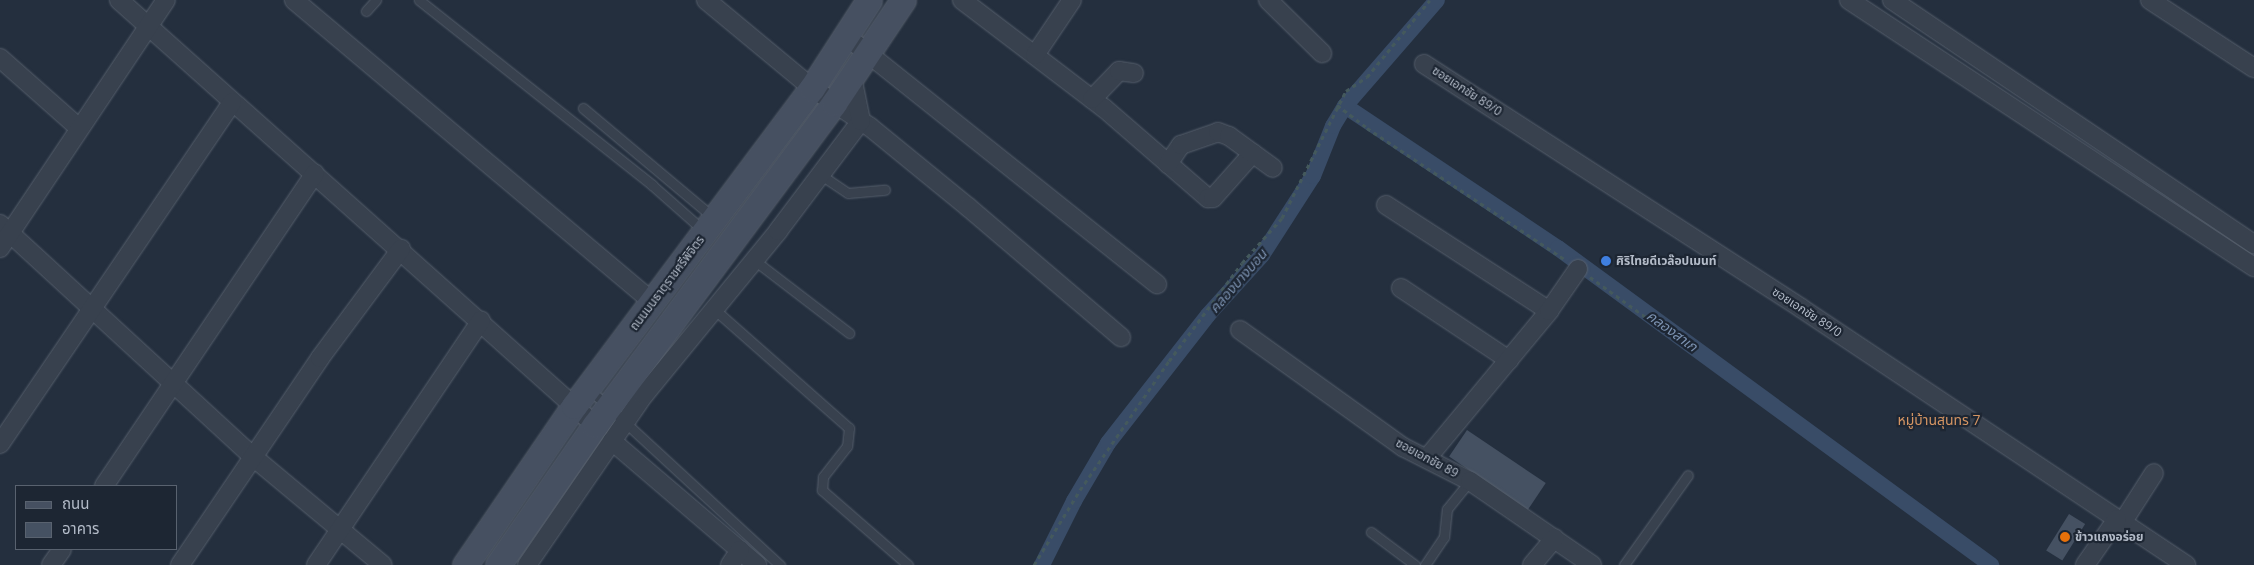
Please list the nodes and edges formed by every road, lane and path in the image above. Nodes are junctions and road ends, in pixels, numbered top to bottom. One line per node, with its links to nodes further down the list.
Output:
1 (119, 0): 17 (street)
2 (166, 0): 17 (street)
3 (294, 0): 52 (street)
4 (376, 0): 16 (lane)
5 (419, 0): 42 (lane)
6 (706, 0): 27 (street)
7 (869, 0): 18 (street, ถนนมนธาตุราชศรีพิจิตร)
8 (903, 0): 19 (street)
9 (962, 0): 21 (street)
10 (1072, 0): 21 (street)
11 (1268, 0): 20 (street)
12 (1430, 0): 31 (path)
13 (1849, 0): 48 (street)
14 (1892, 0): 44 (street)
15 (2150, 0): 24 (street)
16 (366, 12)
17 (147, 25): 29 (street); 34 (street)
18 (846, 36): 19 (street); 27 (street, ถนนมนธาตุราชศรีพิจิตร)
19 (870, 52): 26 (street); 50 (street)
20 (1322, 53)
21 (1034, 55): 28 (street)
22 (0, 58): 34 (street)
23 (1424, 64): 72 (street, ซอยเอกชัย 89/0)
24 (2254, 68)
25 (1134, 73): 28 (street)
26 (852, 77): 30 (street); 33 (street)
27 (812, 88): 30 (street); 42 (street, ถนนมนธาตุราชศรีพิจิตร)
28 (1092, 99): 36 (street)
29 (232, 102): 38 (street); 53 (street)
30 (834, 103): 33 (street); 64 (street)
31 (1337, 105): 49 (path); 89 (path)
32 (583, 108): 42 (lane)
33 (861, 120): 39 (street); 60 (street)
34 (78, 127): 43 (street)
35 (1253, 153): 36 (street); 36 (street); 37 (street)
36 (1168, 164)
37 (1273, 168)
38 (315, 173): 46 (street); 62 (street)
39 (821, 176): 40 (lane); 47 (street)
40 (885, 190)
41 (1386, 205): 55 (street)
42 (710, 226): 52 (street, ถนนมนธาตุราชศรีพิจิตร)
43 (5, 228): 45 (street); 53 (street)
44 (2254, 244)
45 (0, 248)
46 (401, 249): 57 (street); 66 (street)
47 (754, 260): 54 (street); 59 (lane)
48 (2254, 267)
49 (1578, 269): 55 (street); 56 (path)
50 (1157, 284)
51 (1401, 288): 61 (street)
52 (653, 302): 63 (street, ถนนมนธาตุราชศรีพิจิตร)
53 (90, 308): 62 (street); 65 (street)
54 (714, 308): 64 (street); 88 (lane)
55 (1549, 311): 61 (street)
56 (1647, 318)
57 (481, 320): 63 (street); 73 (street)
58 (1240, 330): 67 (street, ซอยเอกชัย 89)
59 (849, 333)
60 (1121, 337)
61 (1509, 360): 67 (street)
62 (174, 385): 66 (street); 71 (street)
63 (580, 397): 64 (street); 82 (street, ถนนมนธาตุราชศรีพิจิตร)
64 (610, 423): 77 (street); 83 (street); 84 (street); 87 (lane)
65 (0, 444)
66 (252, 456): 73 (street); 79 (street)
67 (1428, 457): 70 (street, ซอยเอกชัย 89)
68 (2154, 473): 72 (street)
69 (1688, 475): 94 (lane)
70 (1470, 481): 75 (street, ซอยเอกชัย 89); 91 (lane)
71 (105, 485)
72 (2120, 521): 95 (street); 96 (street, ซอยเอกชัย 89/0)
73 (341, 530): 80 (street); 81 (street)
74 (1371, 532): 90 (lane)
75 (1555, 538): 92 (street); 93 (street, ซอยเอกชัย 89)
76 (61, 550): 78 (street)
77 (740, 550): 85 (street); 86 (street)
78 (51, 565)
79 (180, 565)
80 (316, 565)
81 (383, 565)
82 (464, 565)
83 (498, 565)
84 (527, 565)
85 (730, 565)
86 (757, 565)
87 (780, 565)
88 (908, 565)
89 (1034, 565)
90 (1415, 565)
91 (1425, 565)
92 (1532, 565)
93 (1592, 565)
94 (1624, 565)
95 (2085, 565)
96 (2186, 565)

